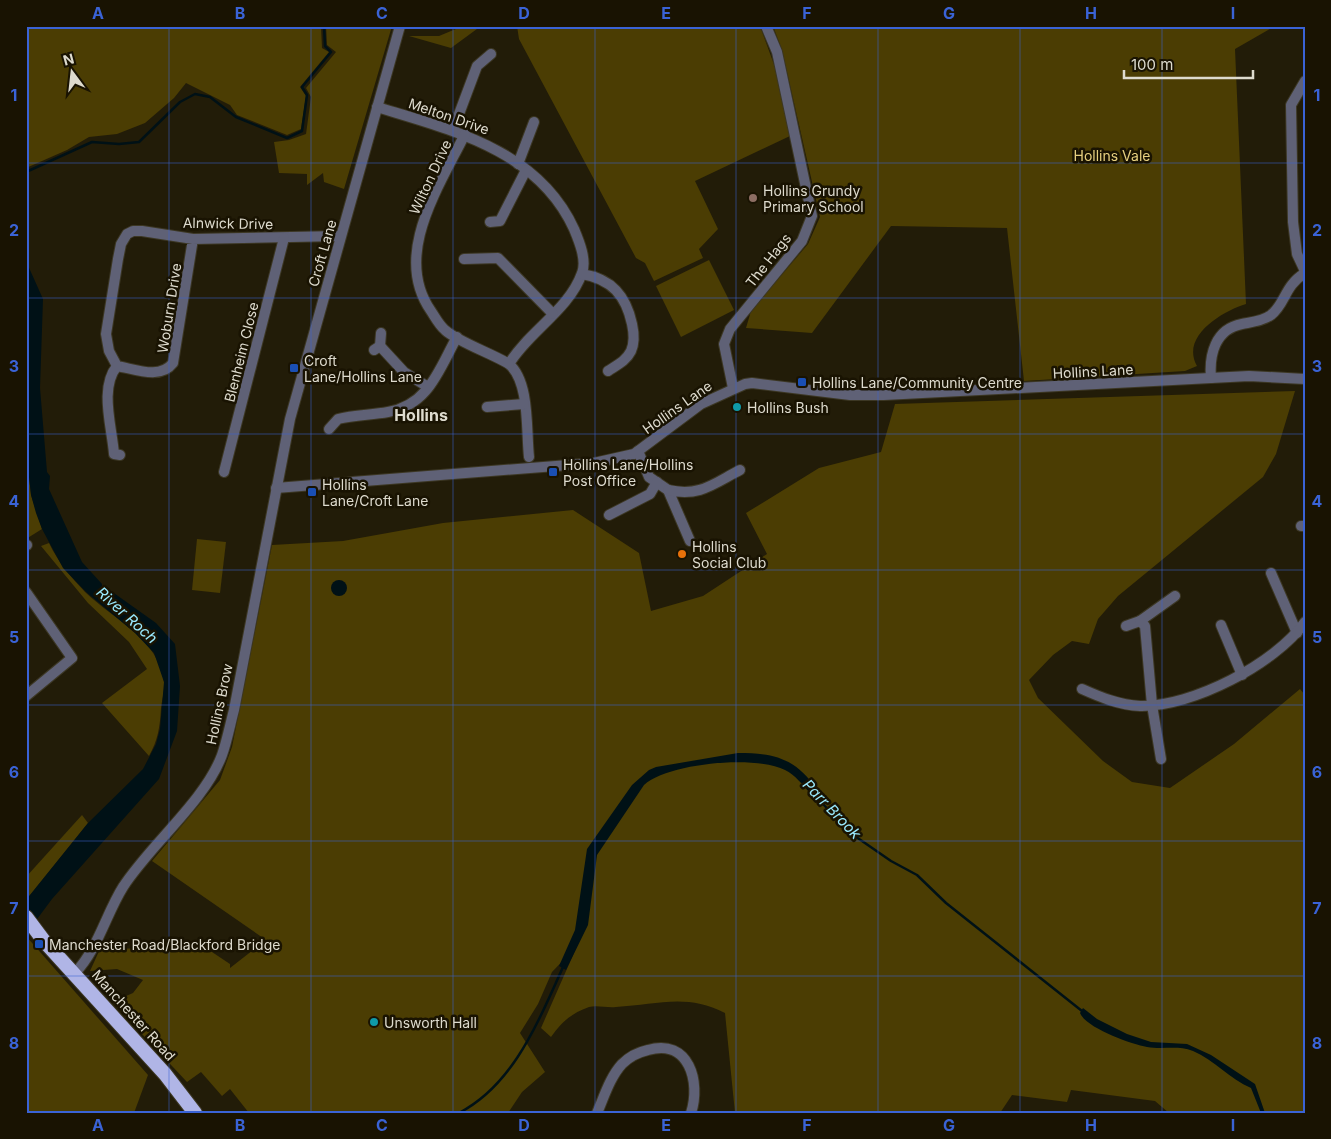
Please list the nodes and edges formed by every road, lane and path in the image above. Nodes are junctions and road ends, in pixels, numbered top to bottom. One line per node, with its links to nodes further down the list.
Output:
1 (400, 26): 5 (street, Croft Lane)
2 (766, 26): 26 (street, The Hags)
3 (491, 54): 7 (street)
4 (1305, 81): 15 (street)
5 (377, 107): 7 (street, Melton Drive); 11 (street, Croft Lane)
6 (534, 122): 9 (street)
7 (453, 130): 8 (street, Melton Drive)
8 (465, 134): 9 (street, Melton Drive); 19 (street, Wilton Drive)
9 (522, 167): 10 (street); 16 (street, Melton Drive)
10 (490, 222)
11 (340, 236): 12 (street, Alnwick Drive); 36 (street, Croft Lane)
12 (284, 238): 13 (street, Alnwick Drive); 34 (street, Blenheim Close)
13 (193, 239): 21 (street, Woburn Drive); 21 (street, Alnwick Drive)
14 (464, 259): 17 (street)
15 (1305, 272): 23 (street)
16 (582, 274): 17 (street); 22 (street)
17 (553, 314): 20 (street)
18 (381, 333): 25 (street)
19 (457, 337): 20 (street, Wilton Drive); 25 (street)
20 (508, 364): 27 (street)
21 (117, 366): 31 (street)
22 (608, 371)
23 (1211, 378): 24 (street, Hollins Lane); 26 (street, Hollins Lane)
24 (1305, 379)
25 (428, 387): 29 (street)
26 (733, 388): 30 (street, Hollins Lane)
27 (524, 404): 28 (street); 32 (street)
28 (487, 407)
29 (329, 429)
30 (638, 451): 35 (street); 36 (street, Hollins Lane)
31 (120, 455)
32 (529, 457)
33 (740, 470): 37 (street)
34 (224, 472)
35 (657, 482): 37 (street); 38 (street)
36 (276, 488): 54 (street, Hollins Brow)
37 (668, 490): 39 (street)
38 (609, 515)
39 (690, 541)
40 (1271, 573): 47 (street)
41 (26, 592): 50 (street)
42 (1176, 596): 43 (street)
43 (1140, 621): 46 (street); 51 (street)
44 (1305, 622): 47 (street)
45 (1220, 625): 48 (street)
46 (1126, 626)
47 (1297, 633): 48 (street)
48 (1242, 675): 51 (street)
49 (1082, 688): 51 (street)
50 (26, 696)
51 (1152, 705): 52 (street)
52 (1161, 759)
53 (26, 917): 54 (highway, Manchester Road)
54 (75, 973): 55 (highway, Manchester Road)
55 (195, 1113)
56 (597, 1113): 57 (street)
57 (691, 1113)

